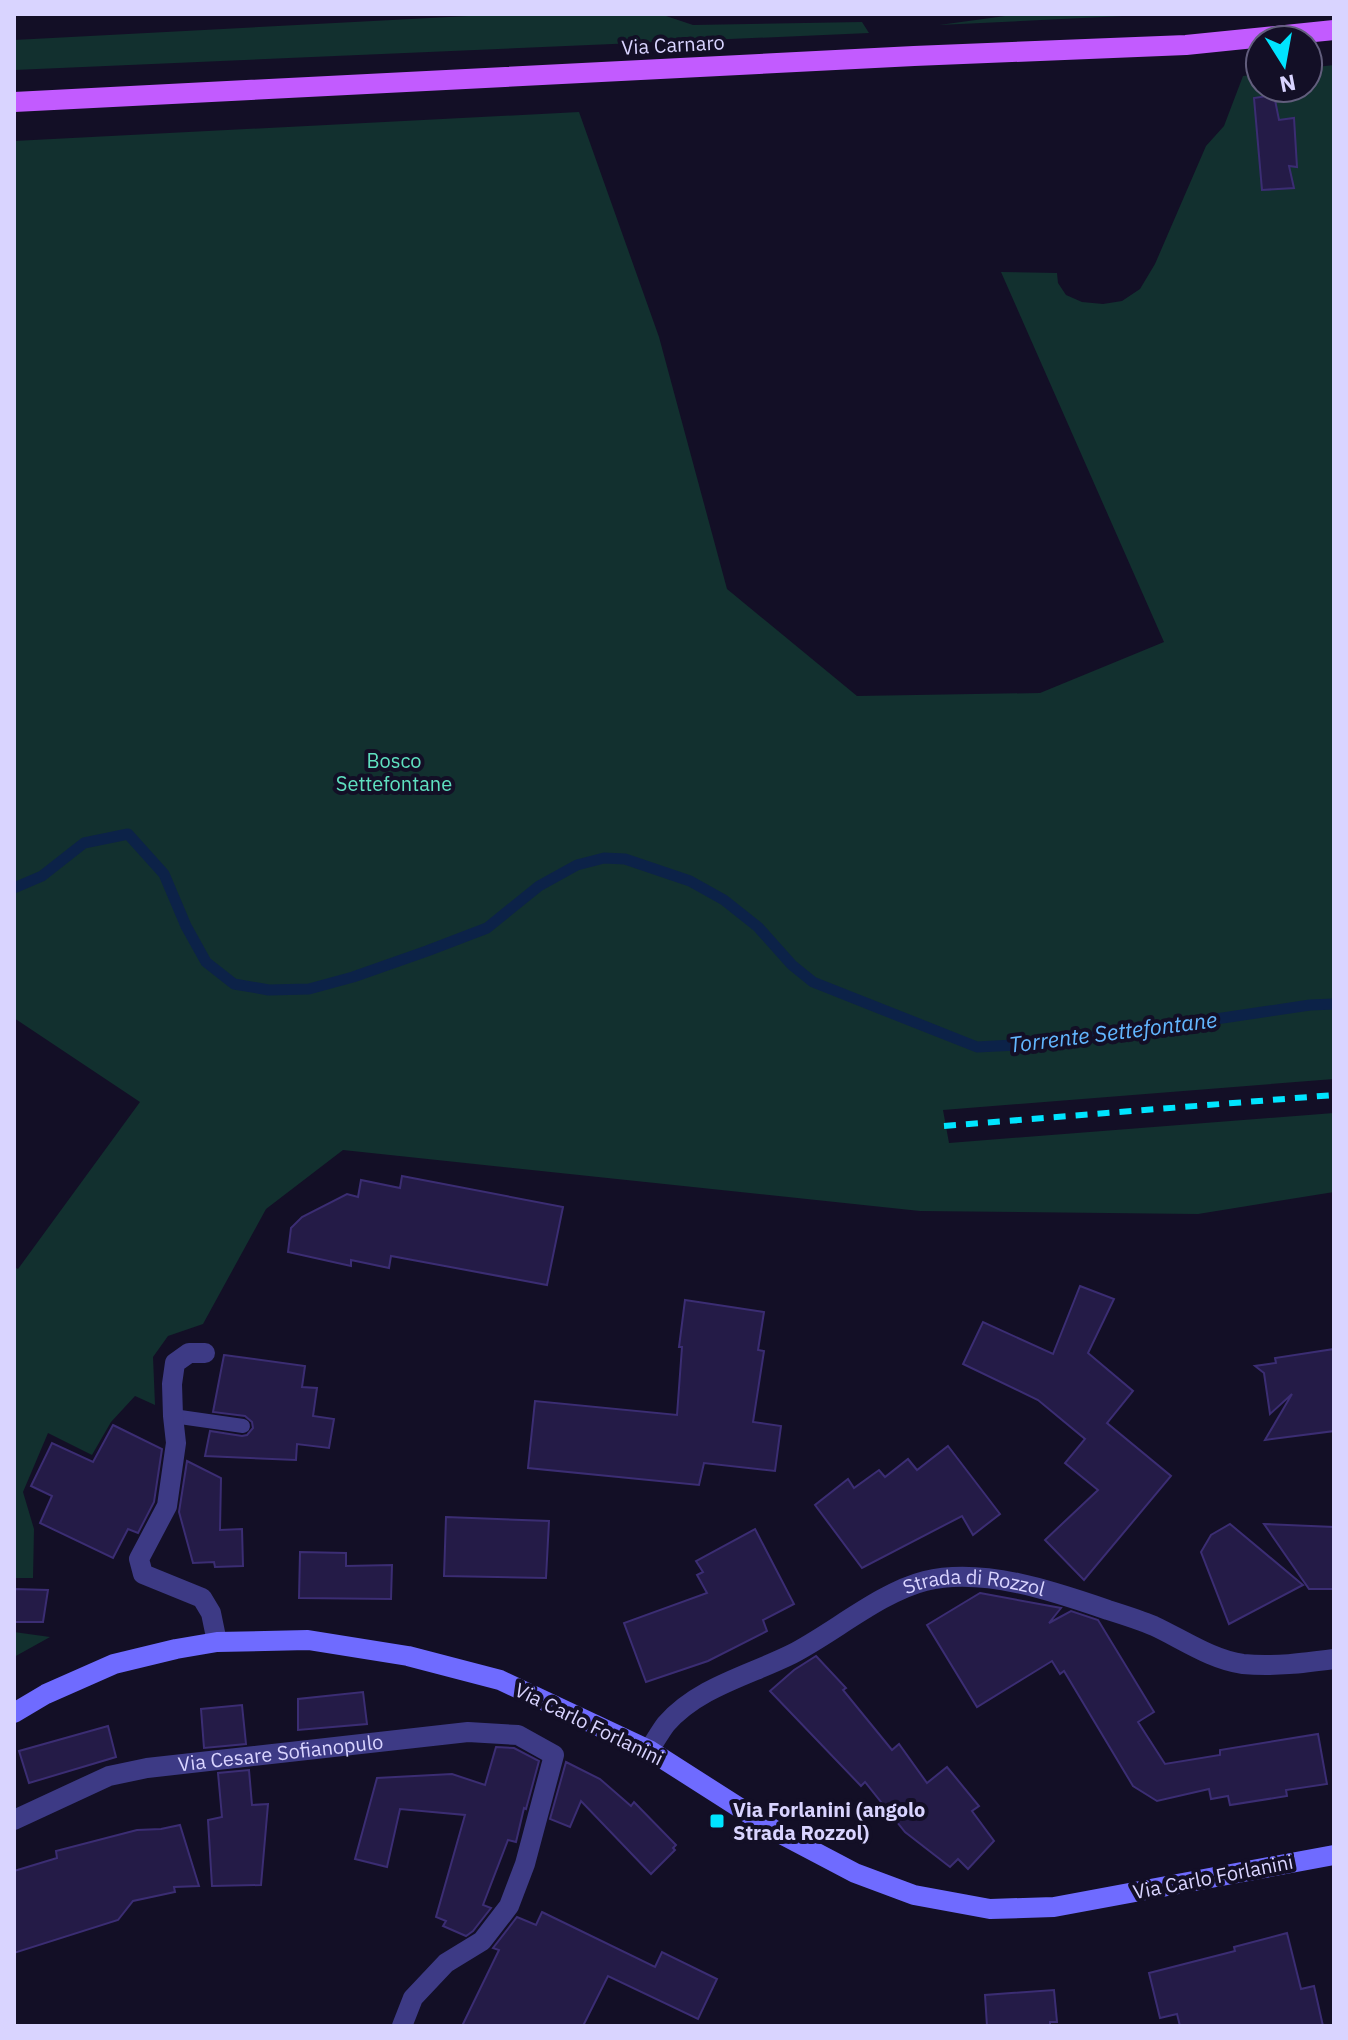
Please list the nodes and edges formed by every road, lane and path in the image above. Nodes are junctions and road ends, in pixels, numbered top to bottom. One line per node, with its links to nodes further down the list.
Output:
1 (1334, 30): 2 (main road, Via Carnaro)
2 (14, 102)
3 (205, 1353): 4 (street)
4 (173, 1416): 5 (lane); 6 (street)
5 (243, 1426)
6 (217, 1642): 8 (main road, Via Carlo Forlanini); 9 (main road, Via Carlo Forlanini)
7 (1334, 1659): 9 (street, Strada di Rozzol)
8 (14, 1713)
9 (649, 1750): 11 (main road, Via Carlo Forlanini)
10 (14, 1820): 12 (street, Via Cesare Sofianopulo)
11 (1334, 1855)
12 (402, 2026)

